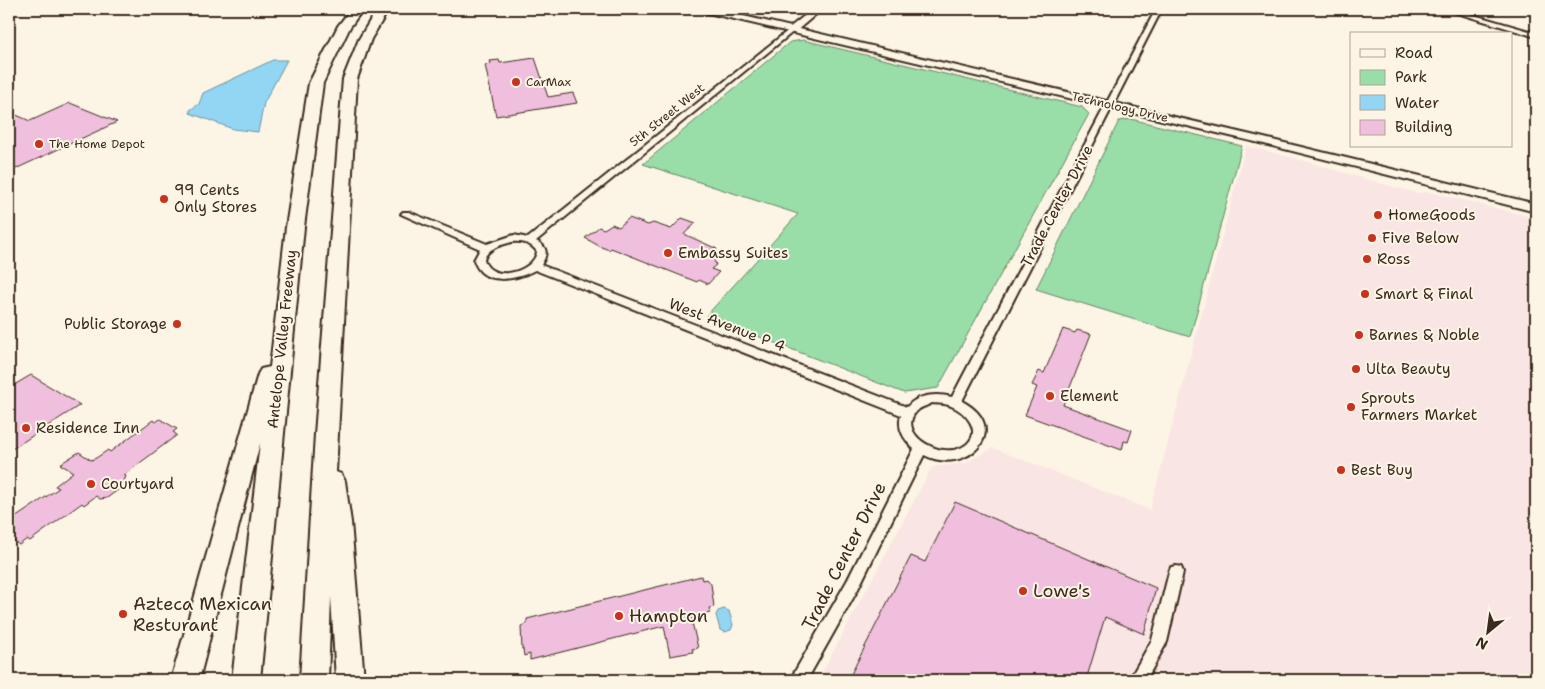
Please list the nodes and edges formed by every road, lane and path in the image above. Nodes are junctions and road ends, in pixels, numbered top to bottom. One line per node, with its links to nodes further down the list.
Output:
1 (357, 9): 15 (highway, Antelope Valley Freeway)
2 (383, 9): 18 (highway)
3 (704, 9): 7 (main road, Technology Drive)
4 (818, 9): 7 (street, 5th Street West)
5 (1159, 9): 9 (street, Trade Center Drive)
6 (1447, 9): 8 (street)
7 (792, 30): 9 (main road, Technology Drive); 12 (street, 5th Street West)
8 (1536, 35)
9 (1110, 105): 10 (main road, Technology Drive); 16 (street, Trade Center Drive)
10 (1536, 208)
11 (406, 214): 13 (street)
12 (531, 240): 13 (street); 14 (street)
13 (487, 248): 14 (street)
14 (535, 266): 17 (street, West Avenue P 4)
15 (281, 345): 21 (highway); 22 (highway, Antelope Valley Freeway)
16 (955, 402): 17 (street); 19 (street)
17 (908, 412): 19 (street)
18 (326, 434): 23 (highway); 24 (highway)
19 (921, 448): 25 (street, Trade Center Drive)
20 (1176, 572): 26 (street)
21 (185, 680)
22 (246, 680)
23 (314, 680)
24 (350, 680)
25 (798, 680)
26 (1137, 680)

